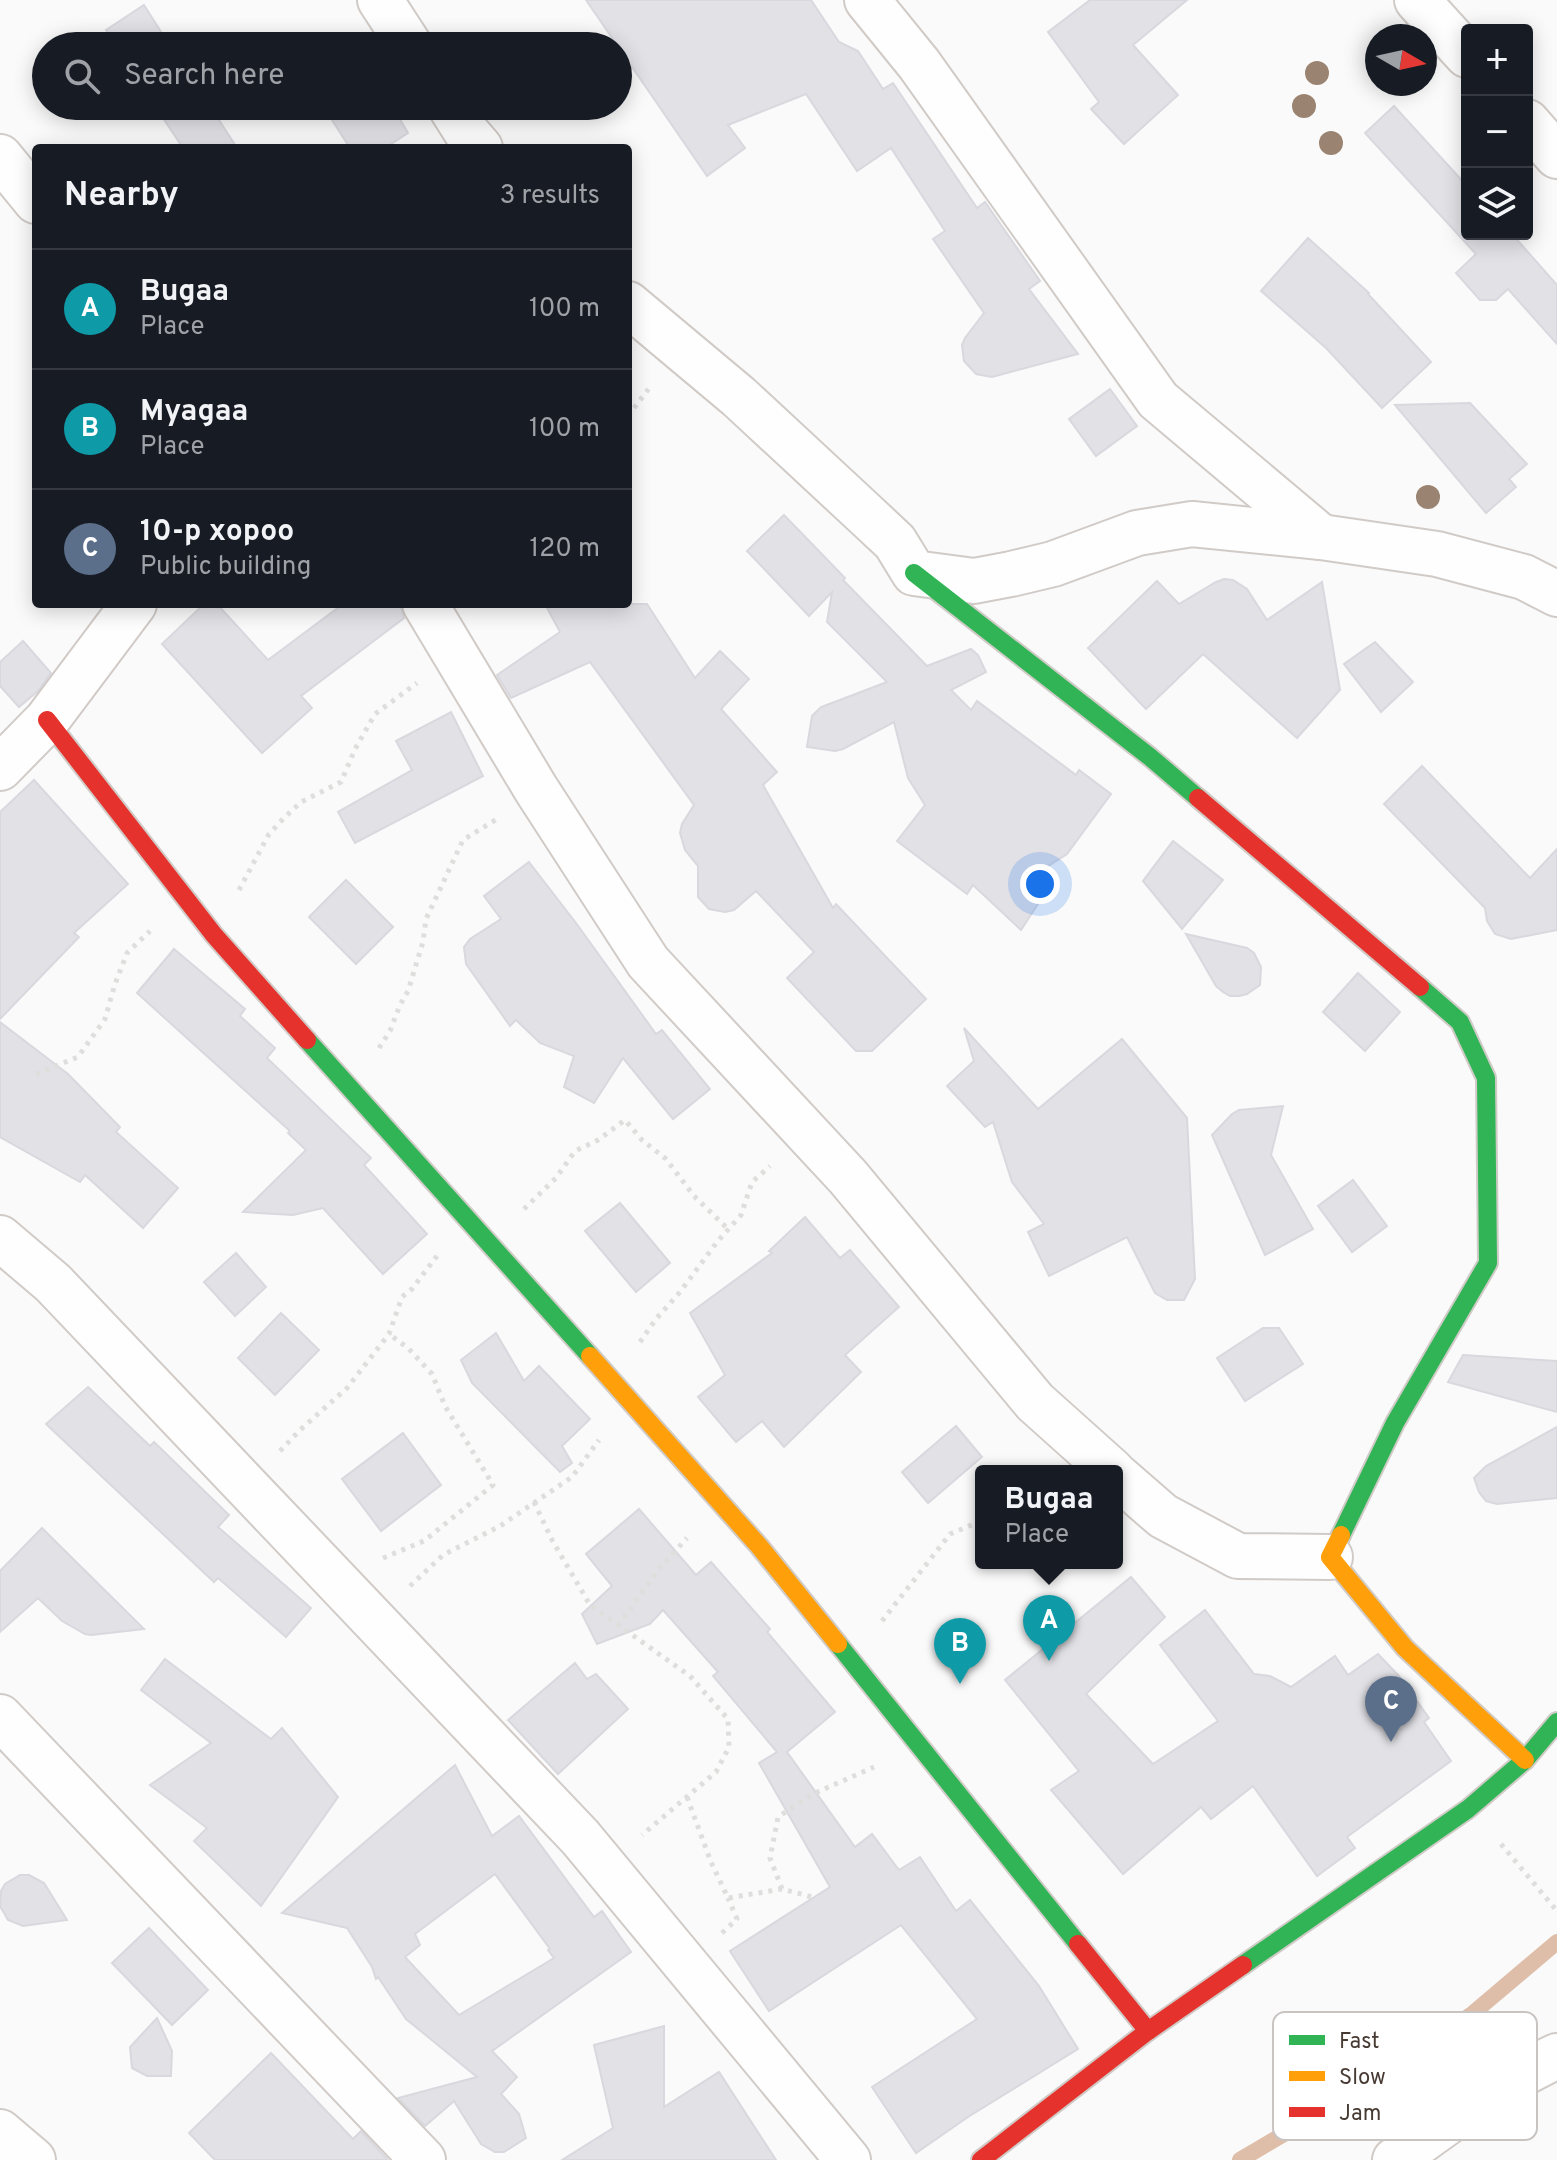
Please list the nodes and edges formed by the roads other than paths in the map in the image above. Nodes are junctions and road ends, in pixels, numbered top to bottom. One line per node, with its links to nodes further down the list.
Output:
1 (380, 0): 4 (street)
2 (867, 0): 13 (street)
3 (1417, 0): 5 (street)
4 (401, 32)
5 (1461, 48)
6 (459, 120): 8 (street)
7 (1533, 129): 9 (street)
8 (477, 144)
9 (1557, 156)
10 (0, 157): 11 (street)
11 (32, 196)
12 (632, 307): 14 (street)
13 (1321, 537): 14 (street); 15 (street)
14 (914, 573): 23 (street)
15 (1557, 594)
16 (131, 608): 18 (street)
17 (427, 608): 21 (street)
18 (47, 720): 19 (street); 27 (street)
19 (0, 768)
20 (0, 1238): 34 (street)
21 (1105, 1465)
22 (1123, 1481): 23 (street)
23 (1330, 1557): 26 (street)
24 (0, 1717): 33 (street)
25 (1557, 1722): 26 (street)
26 (1525, 1760): 27 (street)
27 (1148, 2031): 35 (street)
28 (1557, 2056): 29 (street)
29 (1537, 2065)
30 (0, 2132): 32 (street)
31 (1422, 2140): 36 (street)
32 (33, 2160)
33 (423, 2160)
34 (848, 2160)
35 (981, 2160)
36 (1395, 2160)

